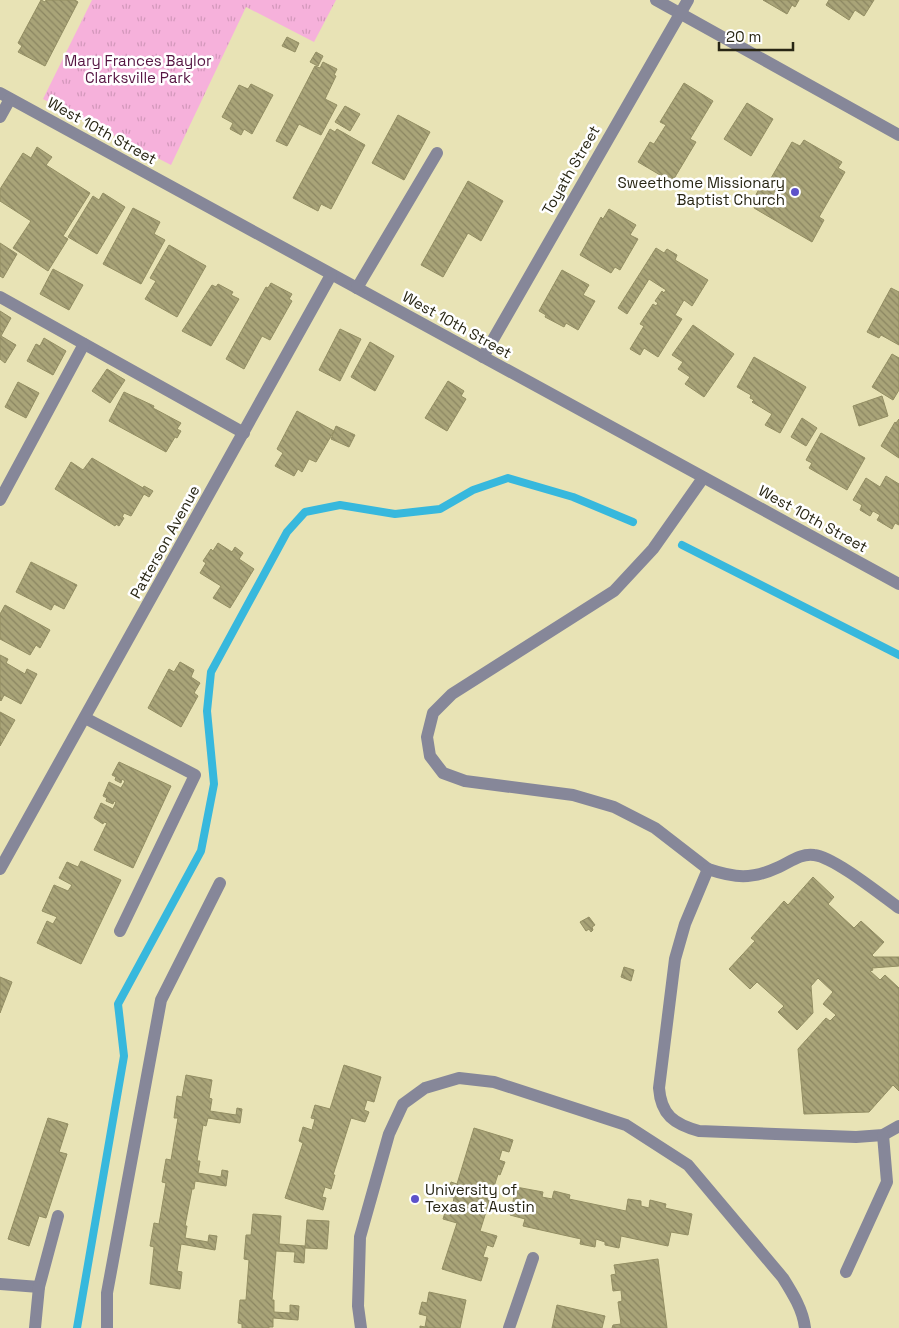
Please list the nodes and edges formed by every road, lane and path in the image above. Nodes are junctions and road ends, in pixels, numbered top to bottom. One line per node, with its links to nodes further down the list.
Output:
1 (656, 0): 3 (street)
2 (688, 0): 3 (street, Toyath Street)
3 (680, 14): 6 (street); 12 (street, Toyath Street)
4 (5, 96): 5 (street); 8 (street, West 10th Street)
5 (0, 118)
6 (899, 135)
7 (437, 153): 9 (street)
8 (332, 275): 9 (street, West 10th Street); 13 (street, Patterson Avenue)
9 (357, 288): 12 (street, West 10th Street)
10 (0, 297): 11 (street)
11 (84, 344): 13 (street); 15 (street)
12 (483, 357): 14 (street, West 10th Street)
13 (244, 433): 17 (street, Patterson Avenue)
14 (703, 478): 16 (street, West 10th Street); 19 (street)
15 (0, 500)
16 (899, 584)
17 (85, 718): 18 (street, Patterson Avenue); 22 (street)
18 (0, 869)
19 (708, 869): 21 (street); 24 (street)
20 (220, 883): 31 (street)
21 (899, 908)
22 (120, 932)
23 (899, 1126): 24 (street)
24 (882, 1135): 27 (street)
25 (58, 1216): 29 (street)
26 (533, 1258): 33 (street)
27 (846, 1272)
28 (0, 1284): 29 (street)
29 (39, 1287): 30 (street)
30 (34, 1328)
31 (107, 1328)
32 (361, 1328): 34 (street)
33 (509, 1328)
34 (805, 1328)

